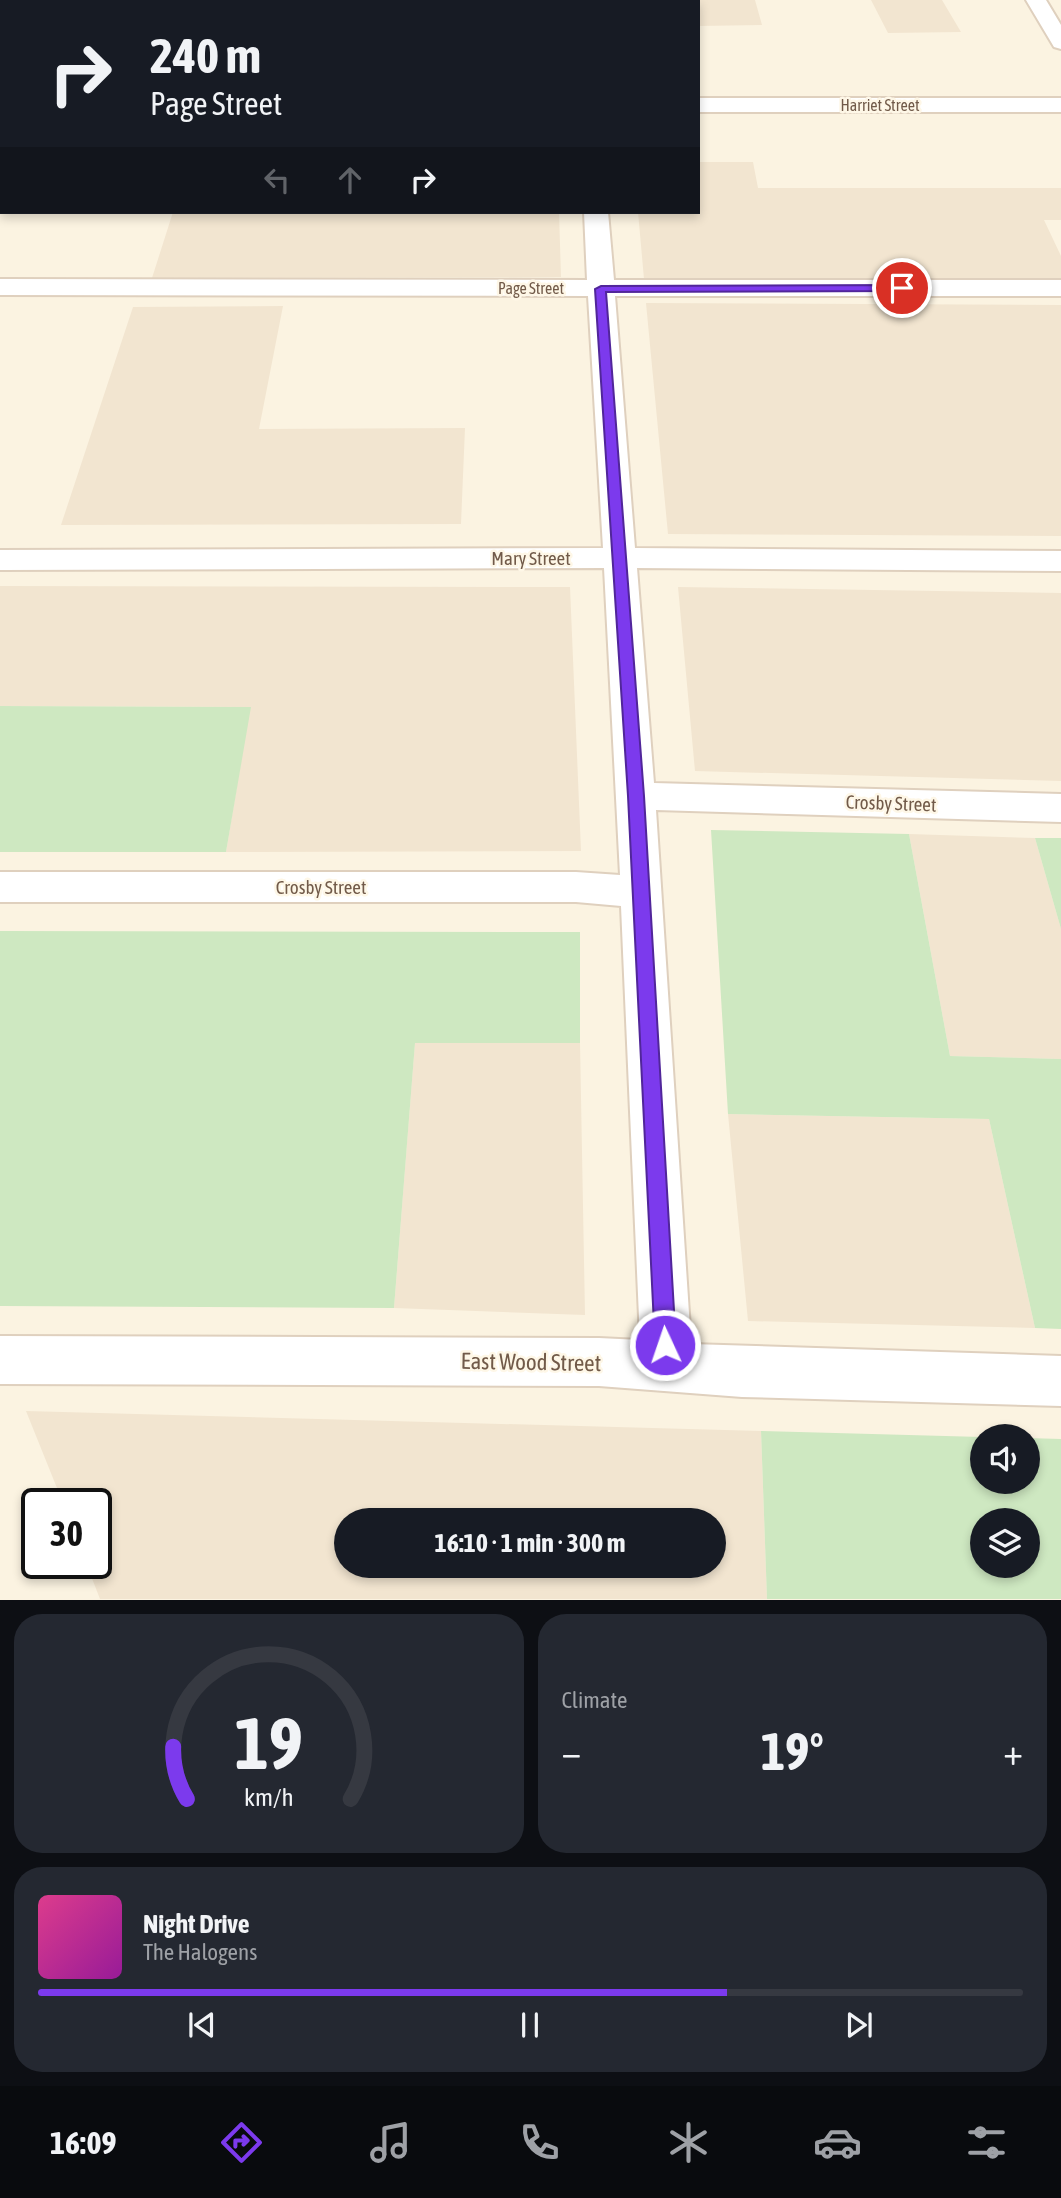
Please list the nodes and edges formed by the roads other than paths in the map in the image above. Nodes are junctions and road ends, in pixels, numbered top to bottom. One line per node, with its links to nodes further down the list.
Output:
1 (1036, 0): 2 (street)
2 (1061, 43)
3 (700, 105): 4 (street, Harriet Street)
4 (1061, 105)
5 (596, 214): 8 (street)
6 (0, 287): 8 (street, Page Street)
7 (1061, 288): 8 (street, Page Street)
8 (601, 289): 9 (street)
9 (618, 558): 10 (street, Mary Street); 11 (street, Mary Street); 12 (street)
10 (0, 560)
11 (1061, 561)
12 (636, 796): 13 (street, Crosby Street); 15 (street)
13 (1061, 808)
14 (0, 887): 15 (street, Crosby Street)
15 (642, 892): 17 (street)
16 (0, 1360): 17 (street, East Wood Street)
17 (667, 1367): 18 (street, East Wood Street)
18 (1061, 1381)

